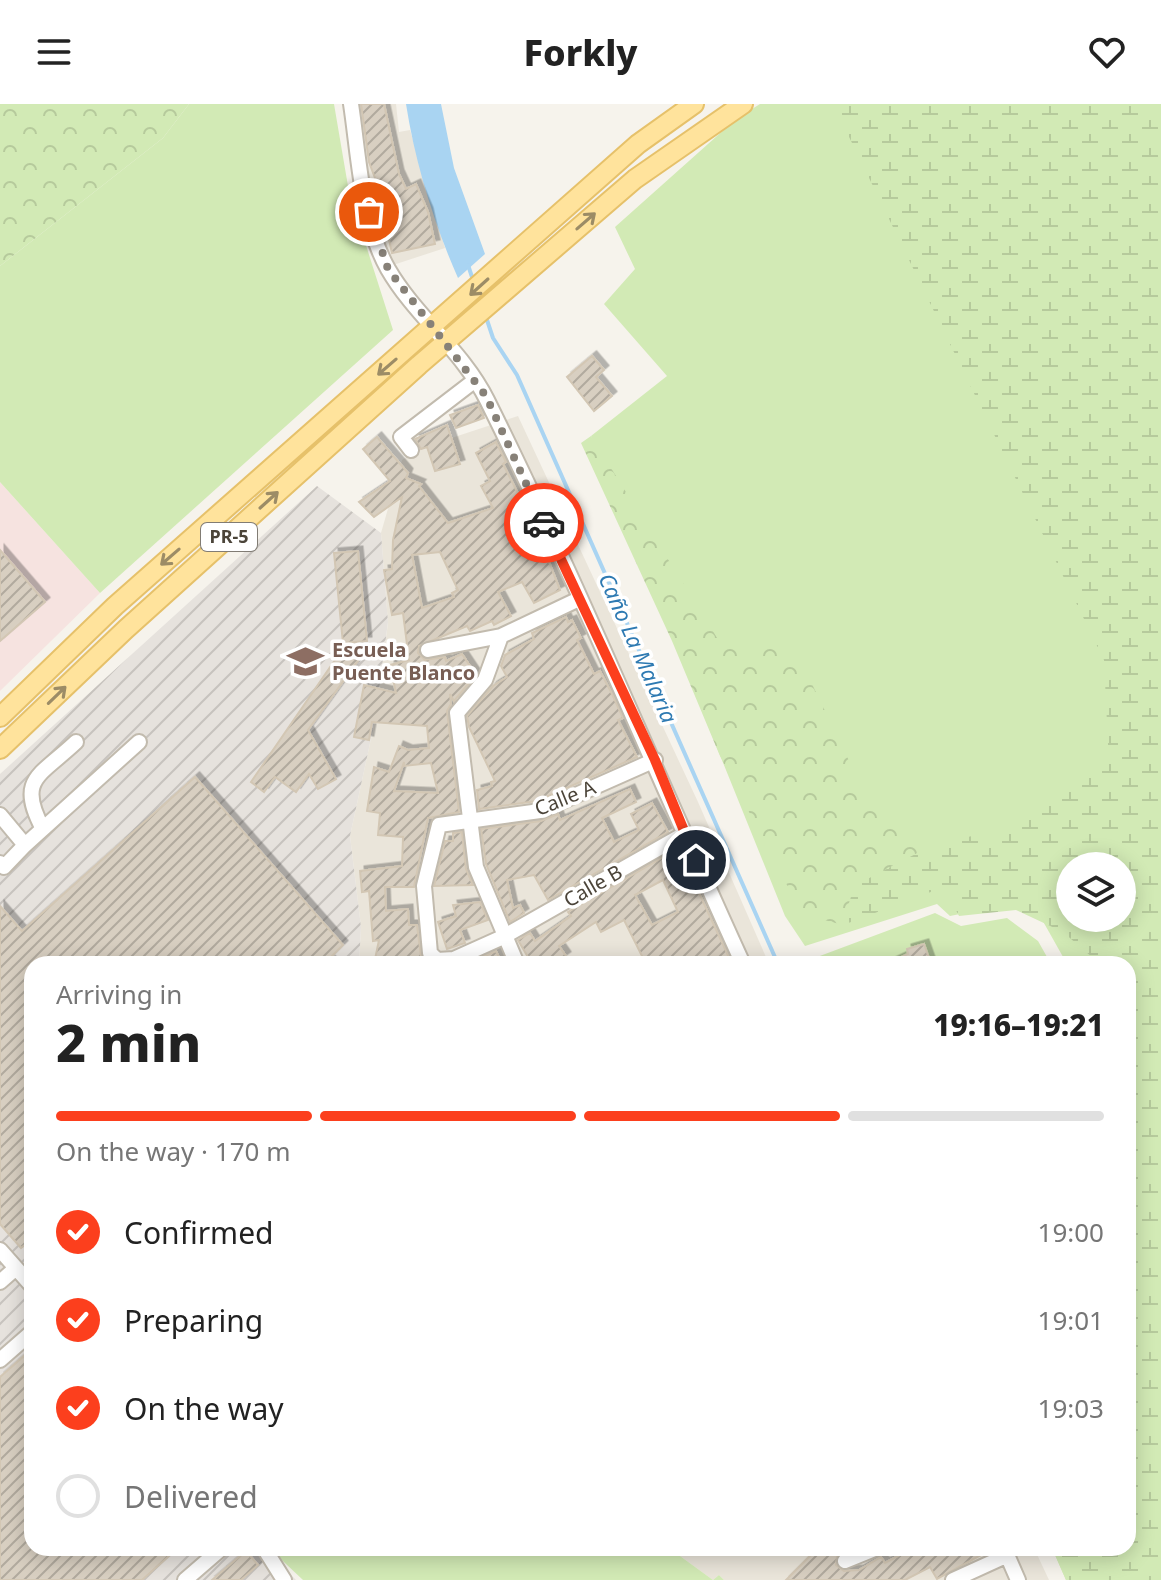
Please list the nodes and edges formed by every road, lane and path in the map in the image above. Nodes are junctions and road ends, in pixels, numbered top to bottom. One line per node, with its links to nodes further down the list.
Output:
1 (351, 104): 4 (street)
2 (694, 104): 4 (main road, PR-5, one-way to 4)
3 (743, 104): 5 (main road, PR-5, one-way to 3)
4 (439, 322): 5 (street); 11 (main road, PR-5, one-way to 11)
5 (446, 344): 6 (street); 12 (main road, PR-5, one-way to 5)
6 (474, 381): 7 (street); 8 (street)
7 (411, 450)
8 (579, 599): 9 (street); 16 (street)
9 (501, 636): 10 (street); 19 (street)
10 (428, 650)
11 (0, 717)
12 (23, 727): 15 (main road, PR-5); 17 (main road)
13 (76, 742): 20 (street)
14 (139, 742): 20 (street)
15 (0, 749)
16 (655, 760): 19 (street, Calle A); 21 (street)
17 (0, 767)
18 (0, 815): 22 (street)
19 (471, 822): 24 (street); 25 (street, Calle A)
20 (43, 829): 22 (street)
21 (684, 834): 24 (street, Calle B); 28 (street)
22 (25, 845): 23 (street)
23 (0, 863)
24 (503, 937): 26 (street, Calle A); 27 (street)
25 (433, 956)
26 (461, 956)
27 (513, 956)
28 (739, 956)
29 (0, 1250): 30 (street)
30 (16, 1268): 31 (street); 32 (street)
31 (24, 1277)
32 (0, 1282)
33 (24, 1339): 34 (street)
34 (0, 1360)
35 (213, 1556): 41 (street)
36 (269, 1556): 42 (street)
37 (857, 1556): 40 (street)
38 (997, 1556): 43 (street)
39 (1008, 1556): 44 (street)
40 (845, 1561)
41 (185, 1580)
42 (284, 1580)
43 (953, 1580)
44 (1018, 1580)

